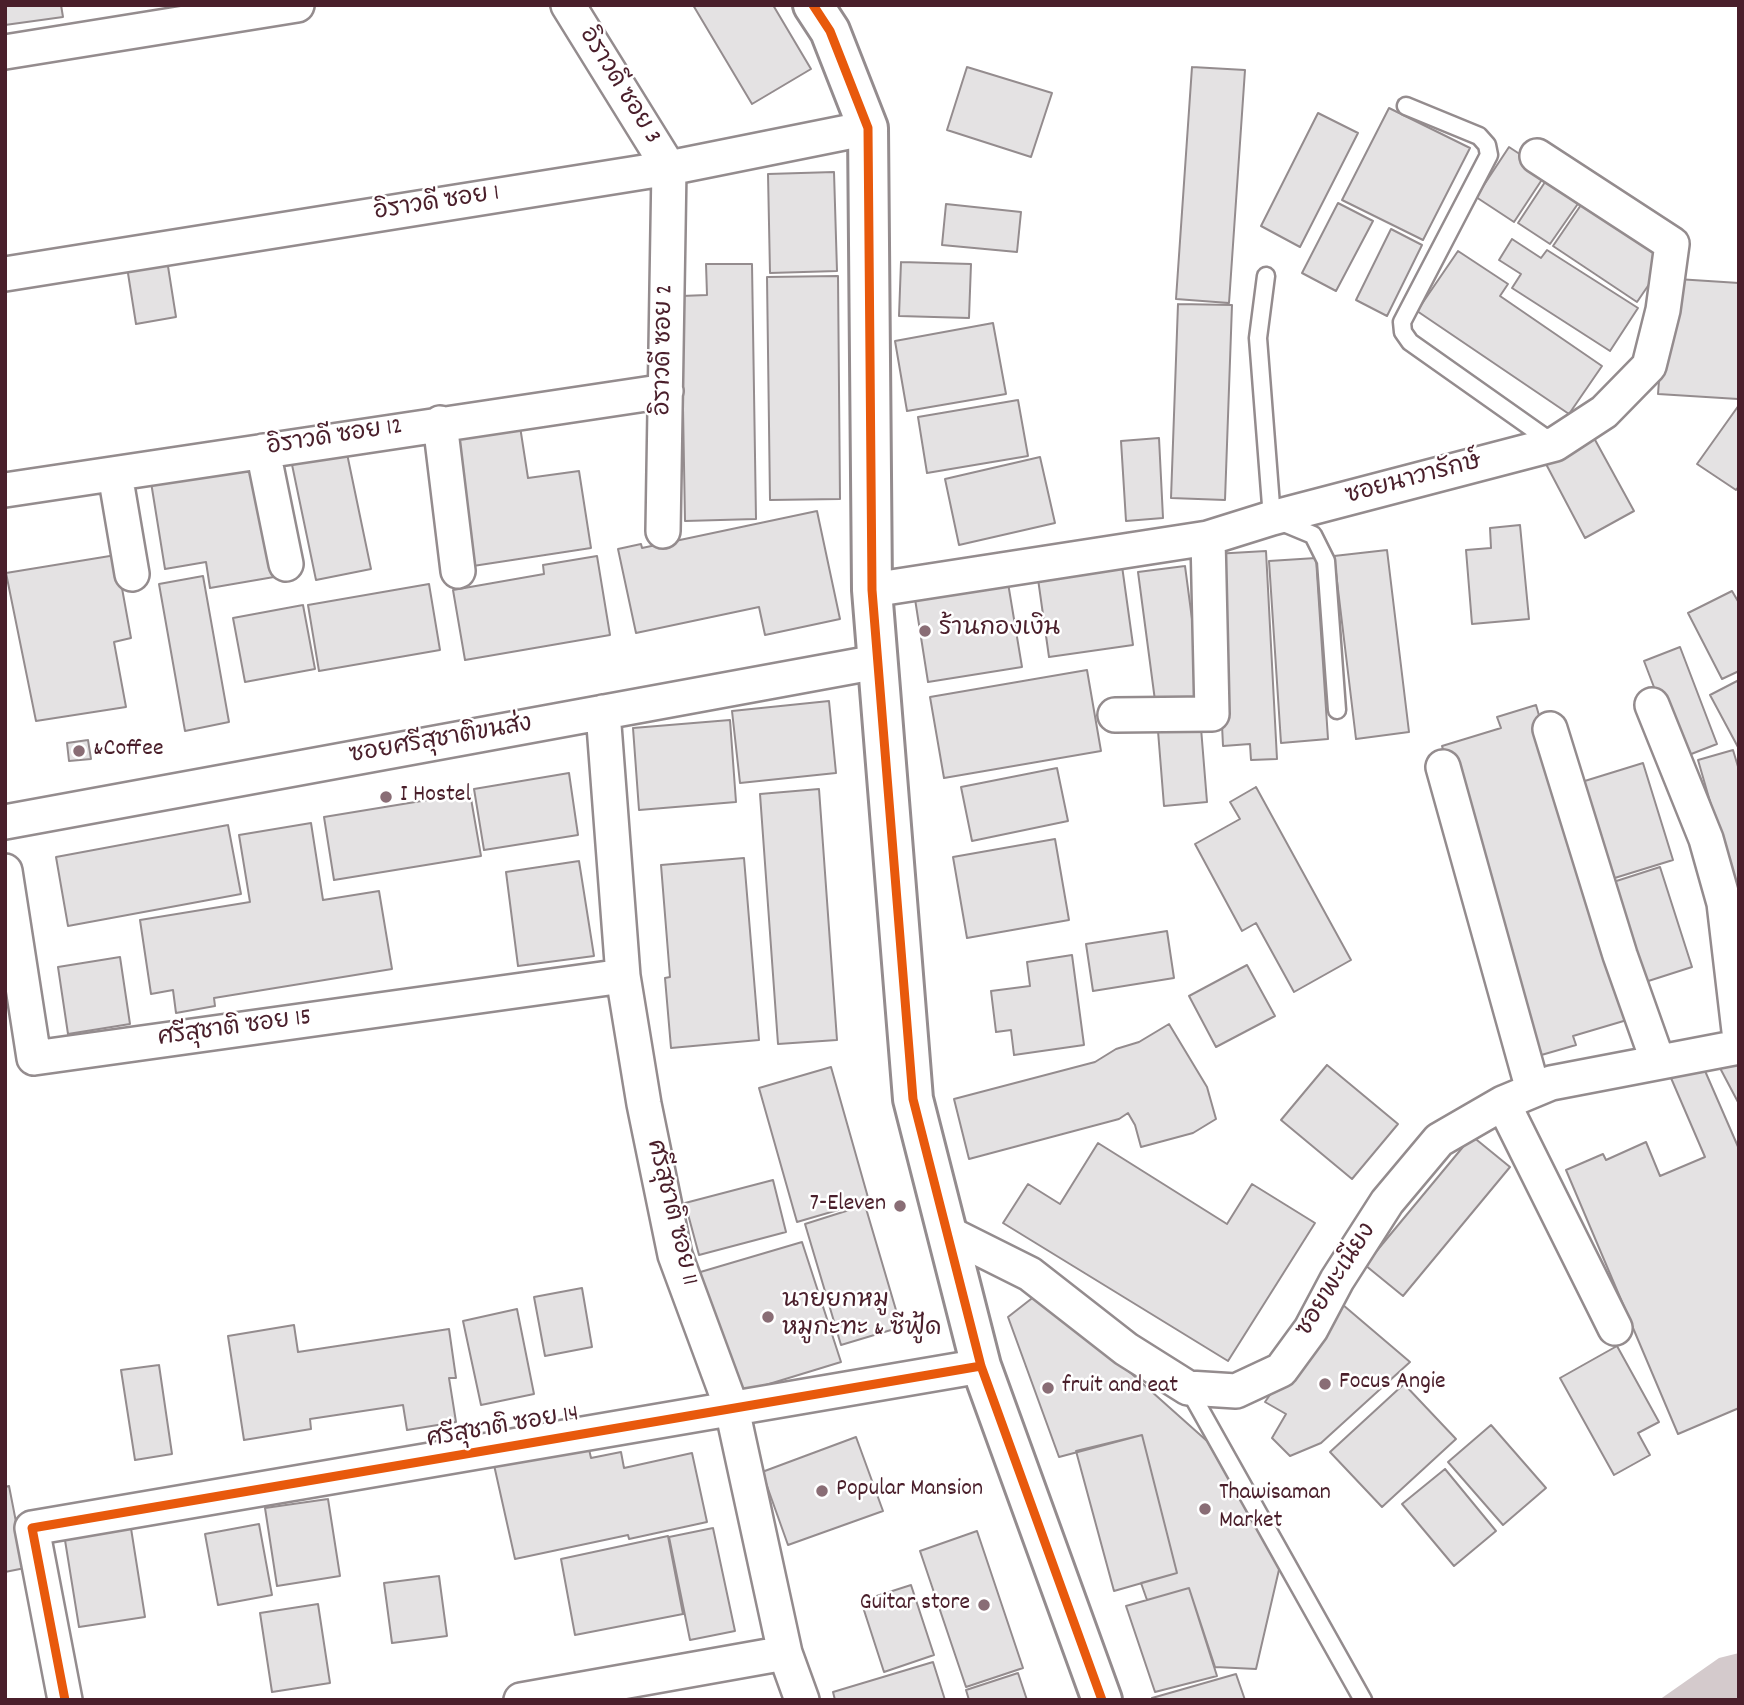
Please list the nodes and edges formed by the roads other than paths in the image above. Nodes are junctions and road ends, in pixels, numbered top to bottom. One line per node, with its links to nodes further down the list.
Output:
1 (297, 5): 4 (street)
2 (568, 5): 8 (street, อิราวดี ซอย 3)
3 (813, 5): 6 (street)
4 (5, 52)
5 (1406, 106): 13 (lane)
6 (868, 128): 8 (street, อิราวดี ซอย 1); 23 (street)
7 (1537, 156): 13 (street, ซอยนาวารักษ์)
8 (668, 168): 9 (street, อิราวดี ซอย 1); 11 (street, อิราวดี ซอย 2)
9 (5, 274)
10 (1266, 276): 17 (lane)
11 (666, 391): 12 (street, อิราวดี ซอย 12); 18 (street, อิราวดี ซอย 2)
12 (439, 423): 14 (street, อิราวดี ซอย 12); 21 (street)
13 (1555, 444): 17 (street, ซอยนาวารักษ์)
14 (263, 451): 15 (street, อิราวดี ซอย 12); 20 (street)
15 (115, 474): 16 (street, อิราวดี ซอย 12); 22 (street)
16 (5, 490)
17 (1272, 518): 19 (street, ซอยนาวารักษ์); 26 (lane)
18 (663, 531)
19 (1208, 538): 23 (street, ซอยนาวารักษ์); 28 (street)
20 (286, 564)
21 (458, 571)
22 (132, 574)
23 (872, 590): 24 (street)
24 (877, 662): 27 (street, ซอยศรีสุชาติขนส่ง); 39 (street)
25 (1652, 705): 34 (street)
26 (1336, 710)
27 (603, 712): 31 (street, ซอยศรีสุชาติขนส่ง); 33 (street, ศรีสุชาติ ซอย 11)
28 (1115, 715)
29 (1550, 729): 36 (street)
30 (1443, 767): 37 (street)
31 (5, 822)
32 (5, 871): 33 (street, ศรีสุชาติ ซอย 15)
33 (624, 976): 43 (street, ศรีสุชาติ ซอย 11)
34 (1739, 1031)
35 (1739, 1047): 36 (street, ซอยพะเนียง)
36 (1658, 1062): 37 (street, ซอยพะเนียง)
37 (1533, 1090): 38 (street, ซอยพะเนียง)
38 (1503, 1103): 40 (street); 42 (street, ซอยพะเนียง)
39 (948, 1233): 41 (street); 42 (street, ซอยพะเนียง)
40 (1615, 1328)
41 (981, 1366): 43 (street, ศรีสุชาติ ซอย 14); 48 (street)
42 (1188, 1388): 49 (lane)
43 (732, 1409): 44 (street, ศรีสุชาติ ซอย 11); 45 (street, ศรีสุชาติ ซอย 14)
44 (785, 1653): 46 (street); 47 (street, ศรีสุชาติ ซอย 11)
45 (65, 1700)
46 (521, 1700)
47 (802, 1700)
48 (1102, 1700)
49 (1363, 1700)

